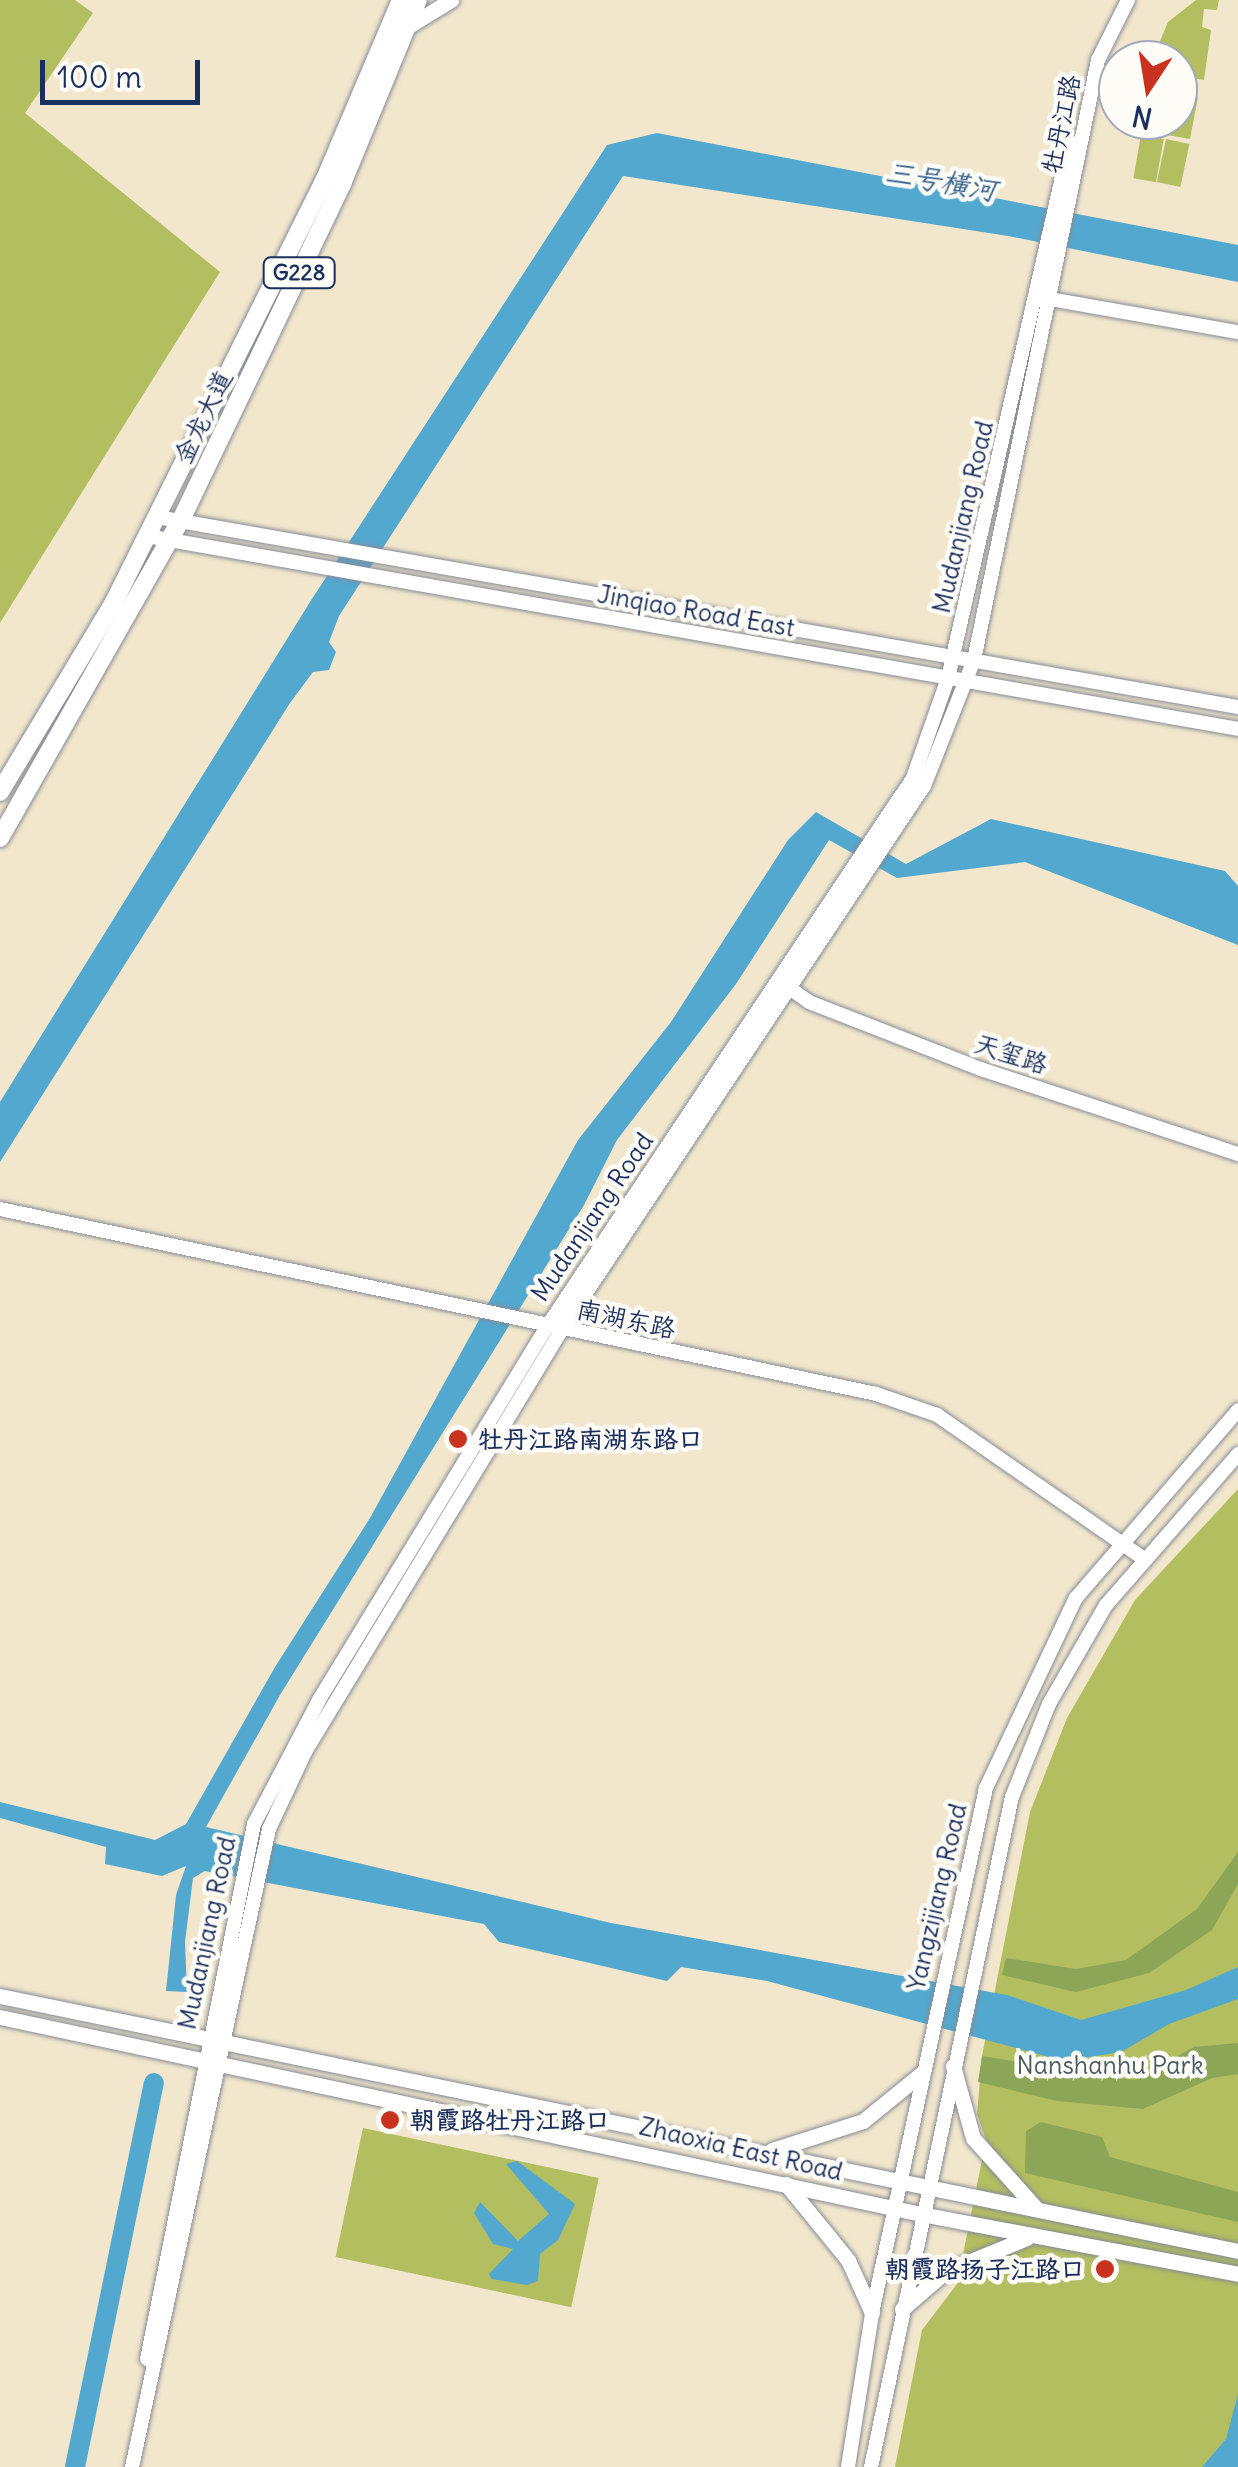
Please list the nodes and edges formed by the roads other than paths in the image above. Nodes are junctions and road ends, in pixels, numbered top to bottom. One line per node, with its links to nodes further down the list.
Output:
1 (401, 0): 10 (highway, 金龙大道 / G228)
2 (418, 0): 6 (highway, 金龙大道 / G228)
3 (451, 0): 6 (main road)
4 (1117, 0): 7 (street, Mudanjiang Road)
5 (1128, 0): 7 (street, 牡丹江路)
6 (407, 27): 11 (highway, 金龙大道 / G228)
7 (1062, 204): 8 (street, Mudanjiang Road)
8 (1043, 298): 9 (street); 14 (street, Mudanjiang Road); 15 (street, Mudanjiang Road)
9 (1238, 332)
10 (157, 517): 11 (street, Jinqiao Road East); 12 (highway, 金龙大道 / G228)
11 (181, 520): 13 (highway, 金龙大道 / G228); 14 (street, Jinqiao Road East)
12 (148, 536): 13 (street, Jinqiao Road East); 20 (highway, 金龙大道 / G228)
13 (170, 542): 16 (street, Jinqiao Road East); 21 (highway, 金龙大道 / G228)
14 (954, 656): 15 (street, Jinqiao Road East); 16 (street, Mudanjiang Road)
15 (974, 660): 17 (street, Mudanjiang Road); 18 (street, Jinqiao Road East)
16 (948, 678): 17 (street, Jinqiao Road East); 22 (street, Mudanjiang Road)
17 (966, 682): 19 (street, Jinqiao Road East); 22 (street, Mudanjiang Road)
18 (1238, 707)
19 (1238, 729)
20 (0, 792)
21 (0, 838)
22 (882, 841): 23 (street, Mudanjiang Road)
23 (784, 984): 24 (street, 天玺路); 26 (street, Mudanjiang Road)
24 (1238, 1154)
25 (0, 1208): 26 (street, 南湖东路)
26 (555, 1327): 29 (street, 南湖东路); 33 (street, Mudanjiang Road)
27 (1238, 1410): 29 (street, Yangzijiang Road)
28 (1238, 1454): 30 (street, Yangzijiang Road)
29 (1119, 1541): 30 (street, 南湖东路); 36 (street, Yangzijiang Road)
30 (1143, 1558): 35 (street, Yangzijiang Road)
31 (0, 1996): 33 (main road, Zhaoxia East Road)
32 (0, 2018): 34 (main road, Zhaoxia East Road)
33 (214, 2043): 34 (street, Mudanjiang Road); 37 (main road, Zhaoxia East Road)
34 (210, 2062): 39 (main road, Zhaoxia East Road); 49 (street, Mudanjiang Road); 50 (street, Mudanjiang Road)
35 (953, 2066): 40 (street, Yangzijiang Road); 41 (main road)
36 (922, 2074): 37 (main road); 38 (street, Yangzijiang Road)
37 (766, 2151): 38 (main road, Zhaoxia East Road)
38 (902, 2178): 40 (main road, Zhaoxia East Road); 42 (street, Yangzijiang Road)
39 (786, 2184): 42 (main road, Zhaoxia East Road); 48 (main road)
40 (928, 2184): 41 (main road, Zhaoxia East Road); 43 (street, Yangzijiang Road)
41 (1035, 2207): 45 (main road, Zhaoxia East Road)
42 (896, 2209): 43 (main road, Zhaoxia East Road); 48 (street, Yangzijiang Road)
43 (921, 2214): 44 (main road, Zhaoxia East Road); 47 (street, Yangzijiang Road)
44 (1035, 2236): 46 (main road, Zhaoxia East Road); 47 (main road)
45 (1238, 2251)
46 (1238, 2274)
47 (902, 2309): 52 (street, Yangzijiang Road)
48 (872, 2313): 51 (street, Yangzijiang Road)
49 (122, 2467)
50 (132, 2467)
51 (848, 2467)
52 (871, 2467)

